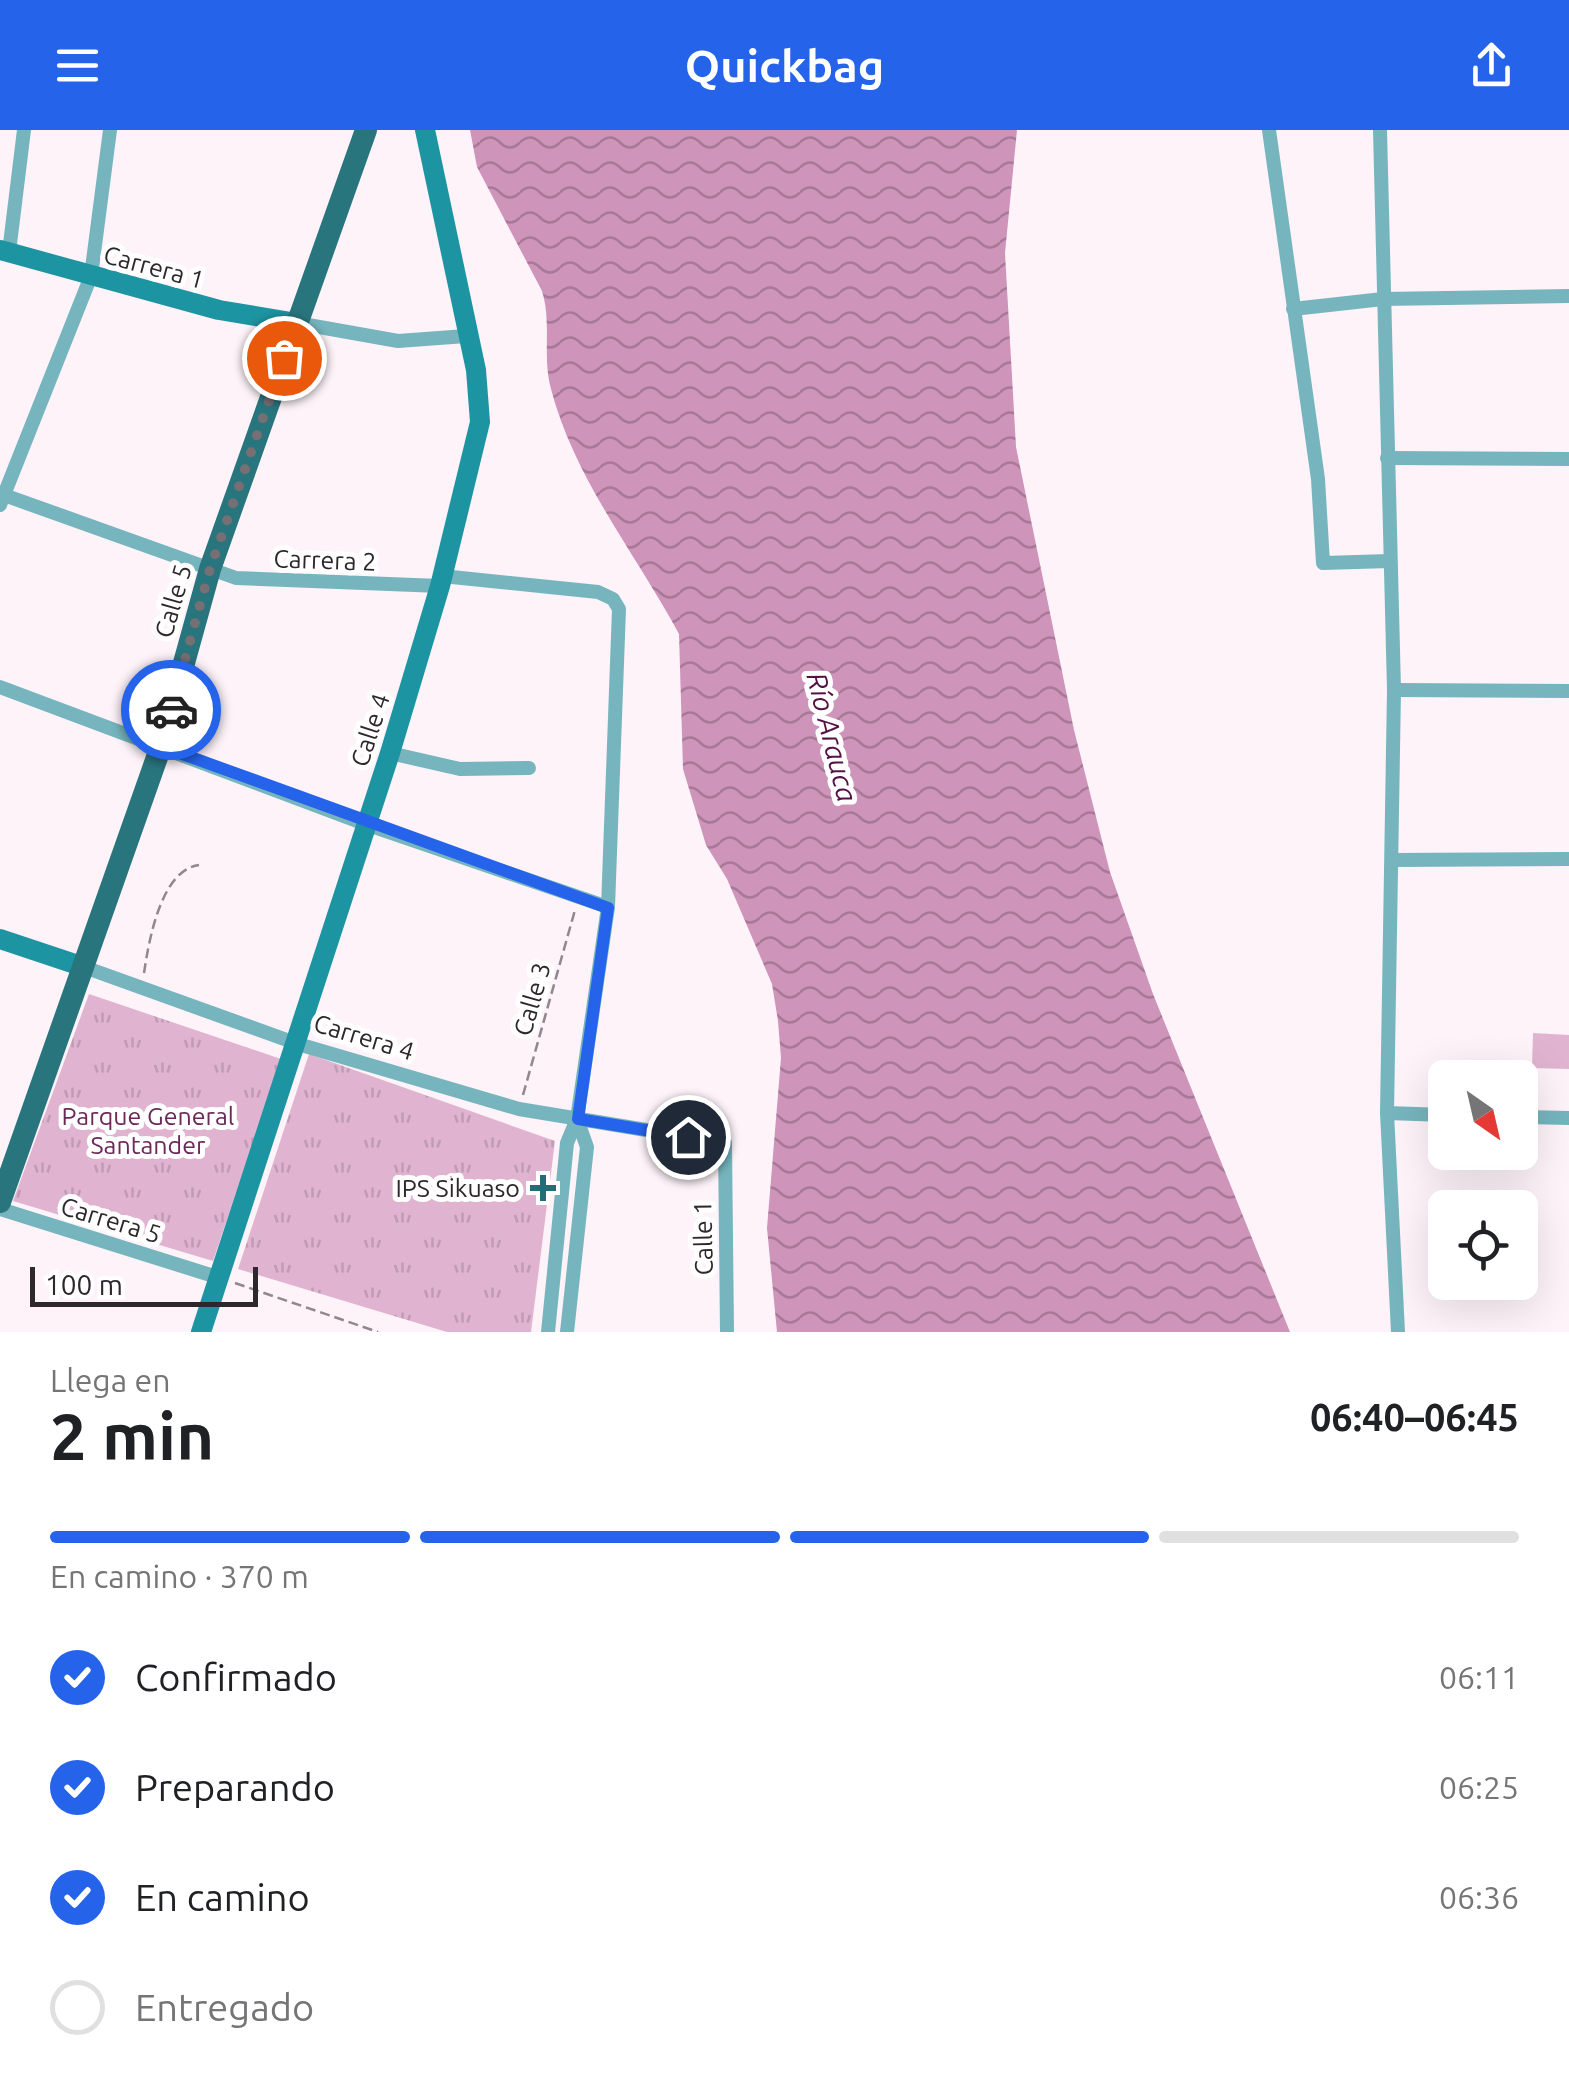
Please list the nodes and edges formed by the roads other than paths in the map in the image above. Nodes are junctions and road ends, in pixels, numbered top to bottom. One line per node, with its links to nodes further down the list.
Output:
1 (24, 130): 7 (street)
2 (110, 130): 8 (street)
3 (366, 130): 12 (main road, Calle 5)
4 (425, 130): 13 (street, Calle 4)
5 (1270, 130): 11 (street)
6 (1380, 130): 10 (street)
7 (5, 251): 8 (street, Carrera 1)
8 (90, 276): 12 (street, Carrera 1); 16 (street)
9 (1569, 296): 10 (street)
10 (1384, 299): 11 (street); 14 (street)
11 (1293, 309): 17 (street)
12 (297, 323): 13 (street); 18 (main road, Calle 5)
13 (466, 336): 19 (street, Calle 4)
14 (1387, 458): 15 (street); 17 (street)
15 (1569, 458)
16 (2, 500): 18 (street, Carrera 2)
17 (1390, 561): 21 (street)
18 (210, 569): 19 (street, Carrera 2); 23 (main road, Calle 5)
19 (441, 581): 24 (street, Calle 4); 29 (street, Carrera 2)
20 (0, 687): 23 (street)
21 (1394, 690): 22 (street); 28 (street)
22 (1569, 691)
23 (160, 746): 26 (street); 31 (main road, Calle 5)
24 (390, 753): 25 (street); 26 (street, Calle 4)
25 (529, 768)
26 (365, 824): 29 (street); 32 (street, Calle 4)
27 (1569, 859): 28 (street)
28 (1393, 860): 33 (street)
29 (608, 908): 37 (street)
30 (0, 939): 31 (street, Carrera 4)
31 (84, 966): 32 (street, Carrera 4); 39 (main road, Calle 5)
32 (298, 1044): 37 (street, Carrera 4); 40 (street, Calle 4)
33 (1387, 1113): 34 (street); 45 (street)
34 (1428, 1114)
35 (1538, 1117): 36 (street)
36 (1569, 1118)
37 (578, 1119): 38 (street, Carrera 4); 42 (street); 43 (street)
38 (725, 1143): 44 (street, Calle 1)
39 (0, 1206): 40 (street, Carrera 5)
40 (220, 1278): 41 (street, Calle 4)
41 (201, 1332)
42 (548, 1332)
43 (567, 1332)
44 (726, 1332)
45 (1398, 1332)

